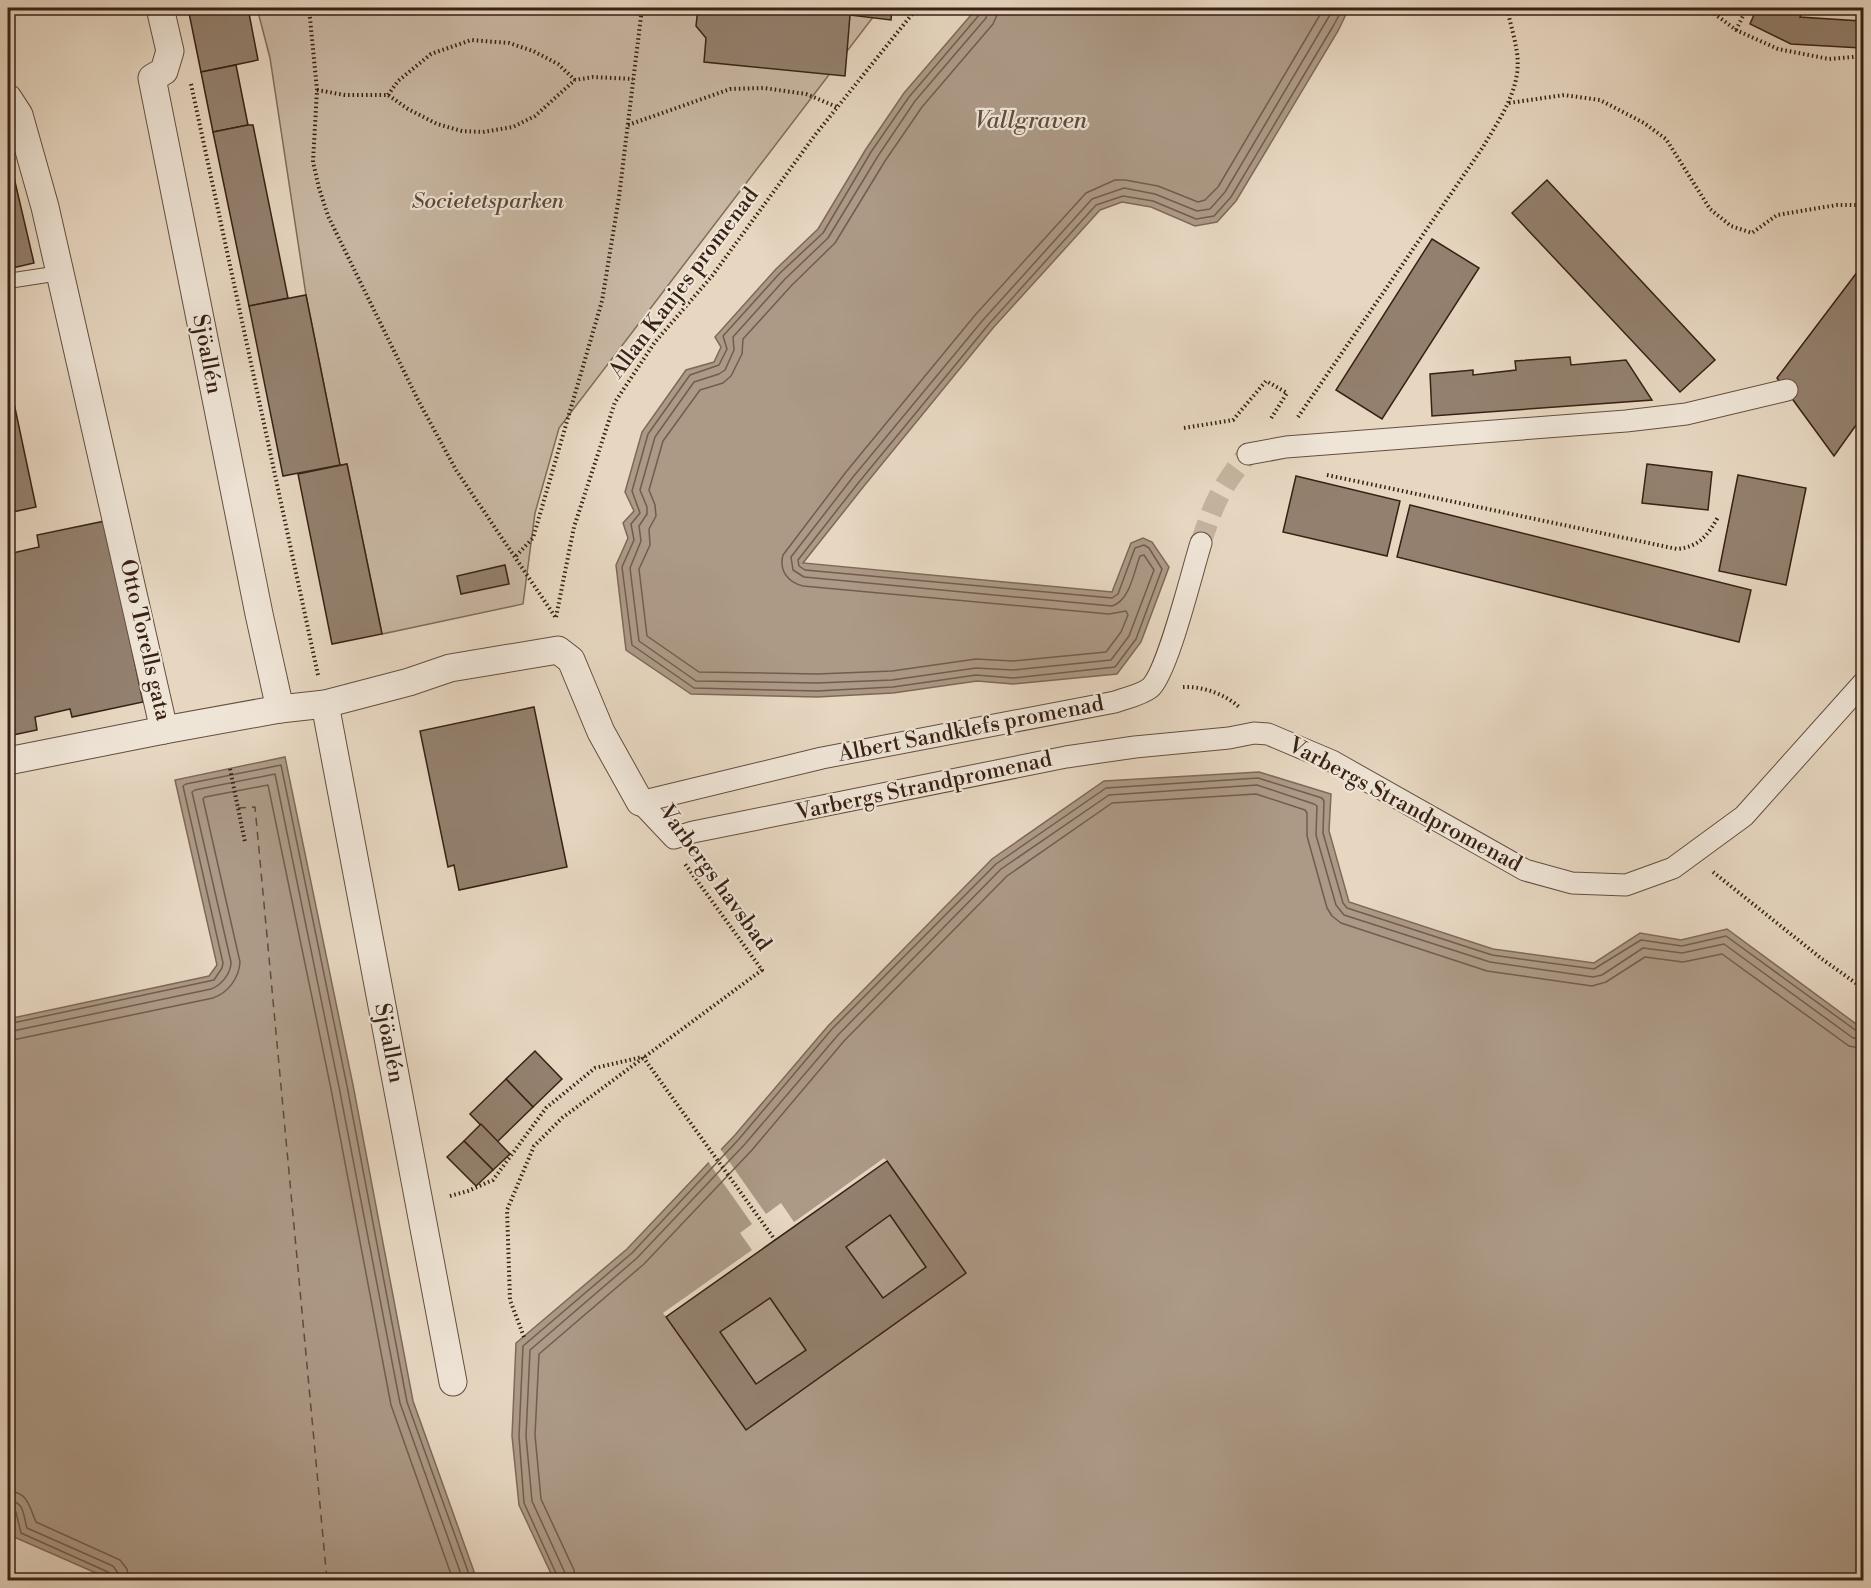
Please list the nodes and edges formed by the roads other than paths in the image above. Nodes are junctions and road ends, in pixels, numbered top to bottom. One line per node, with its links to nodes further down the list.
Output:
1 (160, 8): 10 (street, Sjöallén)
2 (8, 98): 3 (street, Otto Torells gata)
3 (60, 273): 4 (lane); 11 (street, Otto Torells gata)
4 (8, 281)
5 (1787, 390): 6 (street)
6 (1248, 454)
7 (1201, 543): 13 (street, Albert Sandklefs promenad)
8 (1863, 682): 13 (street, Varbergs Strandpromenad)
9 (325, 704): 10 (street, Otto Torells gata); 13 (street, Otto Torells gata); 14 (street, Sjöallén)
10 (280, 709): 11 (street, Otto Torells gata)
11 (164, 730): 12 (street)
12 (8, 761)
13 (640, 802)
14 (453, 1382)

